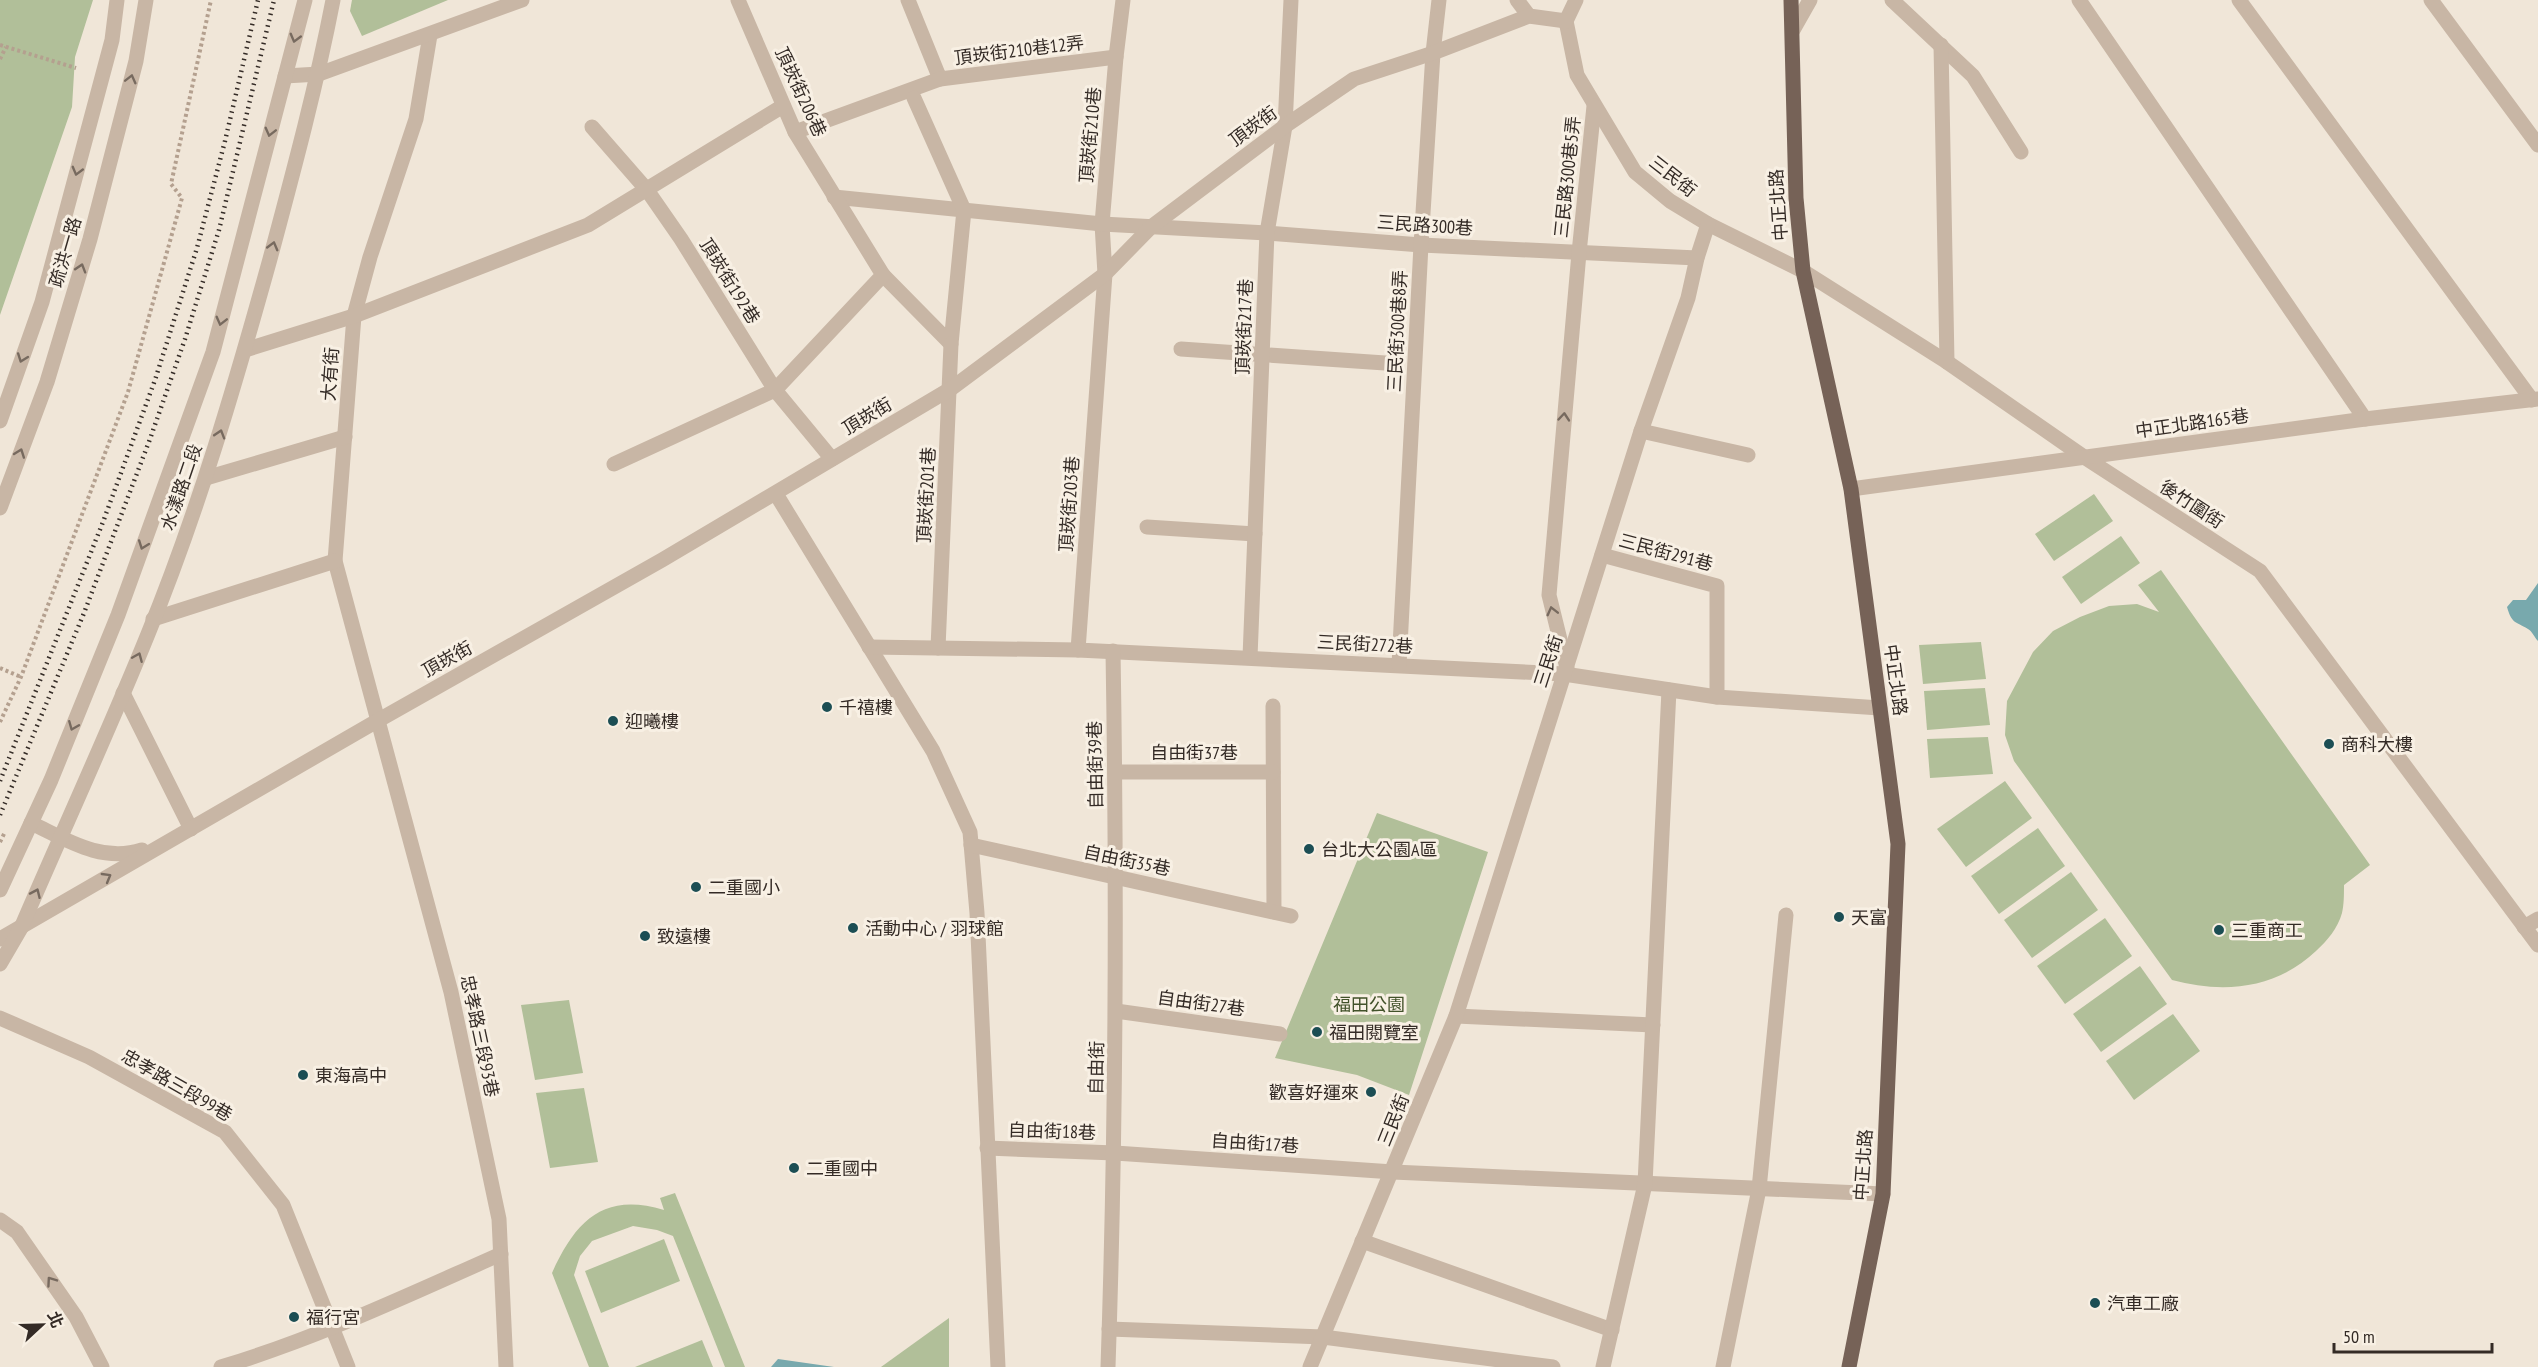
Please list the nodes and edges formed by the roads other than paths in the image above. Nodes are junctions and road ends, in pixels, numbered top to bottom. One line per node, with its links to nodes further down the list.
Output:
1 (117, 0): 61 (street, 疏洪一路, one-way to 61)
2 (146, 0): 71 (street, 疏洪一路, one-way to 2)
3 (304, 0): 27 (street, 水漾路二段, one-way to 27)
4 (333, 0): 26 (street, 水漾路二段)
5 (522, 0): 22 (street)
6 (738, 0): 30 (street, 頂崁街206巷)
7 (908, 0): 28 (street, 頂崁街210巷12弄)
8 (1123, 0): 25 (street, 頂崁街210巷)
9 (1291, 0): 32 (street, 頂崁街217巷)
10 (1439, 0): 24 (street, 三民街300巷8弄)
11 (1517, 0): 19 (street)
12 (1576, 0): 20 (street)
13 (1791, 0): 21 (main road, 中正北路)
14 (1810, 0): 21 (street)
15 (1892, 0): 23 (street)
16 (2079, 0): 60 (street)
17 (2239, 0): 59 (street)
18 (2432, 0): 35 (street)
19 (1528, 16): 20 (street, 頂崁街); 24 (street, 頂崁街)
20 (1566, 21): 31 (street, 三民街)
21 (1793, 30): 47 (main road, 中正北路)
22 (430, 35): 26 (street); 50 (street, 大有街)
23 (1941, 45): 36 (street); 55 (street)
24 (1433, 53): 32 (street, 頂崁街); 44 (street, 三民街300巷8弄)
25 (1116, 57): 28 (street, 頂崁街210巷12弄); 40 (street, 頂崁街210巷)
26 (319, 74): 27 (street); 53 (street, 水漾路二段, one-way to 26)
27 (285, 75): 92 (street, 水漾路二段, one-way to 92)
28 (940, 79): 34 (street)
29 (914, 98): 39 (street)
30 (783, 106): 34 (street, 頂崁街206巷); 37 (street)
31 (1594, 106): 41 (street, 三民街); 45 (street, 三民路300巷5弄)
32 (1285, 126): 42 (street, 頂崁街); 43 (street, 頂崁街217巷)
33 (591, 127): 37 (street, 頂崁街192巷)
34 (795, 132): 38 (street, 頂崁街206巷)
35 (2538, 145)
36 (2021, 152)
37 (647, 190): 50 (street); 57 (street, 頂崁街192巷)
38 (834, 197): 39 (street, 三民路300巷); 49 (street, 頂崁街206巷)
39 (964, 210): 40 (street, 三民路300巷); 51 (street, 頂崁街201巷)
40 (1102, 224): 42 (street, 三民路300巷); 48 (street, 頂崁街210巷)
41 (1708, 224): 46 (street, 三民街); 47 (street, 後竹圍街)
42 (1151, 227): 43 (street, 三民路300巷); 48 (street, 頂崁街)
43 (1268, 233): 44 (street, 三民路300巷); 54 (street, 頂崁街217巷)
44 (1421, 245): 45 (street, 三民路300巷); 82 (street, 三民街300巷8弄)
45 (1579, 253): 46 (street, 三民路300巷); 83 (street, 三民路300巷5弄, one-way to 45)
46 (1697, 258): 62 (street, 三民街)
47 (1803, 271): 55 (street, 後竹圍街); 69 (main road, 中正北路)
48 (1105, 274): 58 (street, 頂崁街); 79 (street, 頂崁街203巷)
49 (882, 275): 51 (street, 頂崁街206巷); 57 (street)
50 (354, 316): 53 (street); 63 (street, 大有街)
51 (951, 344): 58 (street, 頂崁街201巷)
52 (1181, 349): 54 (street)
53 (245, 350): 68 (street, 水漾路二段, one-way to 53)
54 (1263, 354): 56 (street); 73 (street, 頂崁街217巷)
55 (1947, 362): 65 (street, 後竹圍街)
56 (1385, 363)
57 (775, 390): 66 (street, 頂崁街192巷); 67 (street)
58 (950, 390): 66 (street, 頂崁街); 78 (street, 頂崁街201巷)
59 (2535, 400): 60 (street, 中正北路165巷)
60 (2365, 419): 65 (street, 中正北路165巷)
61 (0, 421)
62 (1641, 431): 64 (street); 74 (street, 三民街)
63 (345, 437): 68 (street); 75 (street, 大有街)
64 (1748, 455)
65 (2084, 456): 69 (street, 中正北路165巷); 103 (street, 後竹圍街)
66 (832, 459): 70 (street, 頂崁街)
67 (614, 464)
68 (206, 477): 76 (street, 水漾路二段)
69 (1851, 489): 88 (main road, 中正北路)
70 (776, 494): 77 (street); 89 (street, 頂崁街)
71 (0, 508)
72 (1147, 527): 73 (street)
73 (1255, 534): 81 (street, 頂崁街217巷)
74 (1602, 555): 83 (street, 三民街); 86 (street, 三民街291巷)
75 (335, 561): 76 (street); 89 (street, 大有街)
76 (153, 619): 85 (street, 水漾路二段, one-way to 76)
77 (869, 646): 78 (street); 96 (street)
78 (938, 648): 79 (street)
79 (1078, 650): 80 (street)
80 (1113, 651): 81 (street, 三民街272巷); 90 (street, 自由街39巷)
81 (1250, 657): 82 (street, 三民街272巷)
82 (1399, 665): 83 (street, 三民街272巷)
83 (1566, 671): 84 (street, 三民街272巷); 109 (street, 三民街)
84 (1670, 690): 86 (street, 三民街272巷); 111 (street)
85 (123, 693): 93 (street); 94 (street, 水漾路二段)
86 (1717, 697): 88 (street, 三民街272巷)
87 (1273, 706): 91 (street)
88 (1880, 708): 118 (main road, 中正北路)
89 (379, 720): 93 (street, 頂崁街); 121 (street, 忠孝路三段93巷)
90 (1115, 772): 91 (street, 自由街37巷); 97 (street, 自由街39巷)
91 (1273, 772): 99 (street)
92 (31, 823): 94 (street, 頂崁街); 98 (street, 水漾路二段)
93 (191, 828): 95 (street, 頂崁街)
94 (60, 837): 95 (street, 頂崁街); 104 (street, 水漾路二段, one-way to 94)
95 (168, 842): 104 (street, 頂崁街, one-way to 95)
96 (971, 845): 97 (street, 自由街35巷); 113 (street)
97 (1117, 878): 99 (street, 自由街35巷); 108 (street, 自由街)
98 (0, 890)
99 (1274, 912): 101 (street, 自由街35巷)
100 (1786, 915): 117 (street)
101 (1291, 916)
102 (2538, 919): 103 (street)
103 (2524, 927): 106 (street, 後竹圍街)
104 (21, 928): 105 (street, 頂崁街); 107 (street, 水漾路二段)
105 (0, 939)
106 (2538, 945)
107 (0, 964)
108 (1116, 1011): 112 (street, 自由街27巷); 114 (street, 自由街)
109 (1456, 1016): 111 (street); 115 (street, 三民街)
110 (0, 1018): 122 (street, 忠孝路三段99巷)
111 (1653, 1025): 116 (street)
112 (1280, 1034)
113 (987, 1148): 114 (street, 自由街18巷); 130 (street)
114 (1115, 1153): 115 (street, 自由街17巷); 123 (street, 自由街)
115 (1393, 1172): 116 (street, 自由街17巷); 120 (street, 三民街)
116 (1645, 1184): 117 (street, 自由街17巷); 124 (street)
117 (1759, 1189): 118 (street, 自由街17巷); 135 (street)
118 (1883, 1194): 136 (main road, 中正北路)
119 (0, 1220): 126 (street, one-way to 119)
120 (1362, 1241): 124 (street); 125 (street, 三民街)
121 (501, 1254): 122 (street); 129 (street, 忠孝路三段93巷)
122 (332, 1328): 127 (street); 128 (street, 忠孝路三段99巷)
123 (1109, 1329): 125 (street); 131 (street, 自由街)
124 (1612, 1330): 134 (street)
125 (1323, 1337): 132 (street, 三民街); 133 (street)
126 (102, 1367)
127 (221, 1367)
128 (348, 1367)
129 (506, 1367)
130 (998, 1367)
131 (1108, 1367)
132 (1310, 1367)
133 (1553, 1367)
134 (1603, 1367)
135 (1723, 1367)
136 (1850, 1367)

